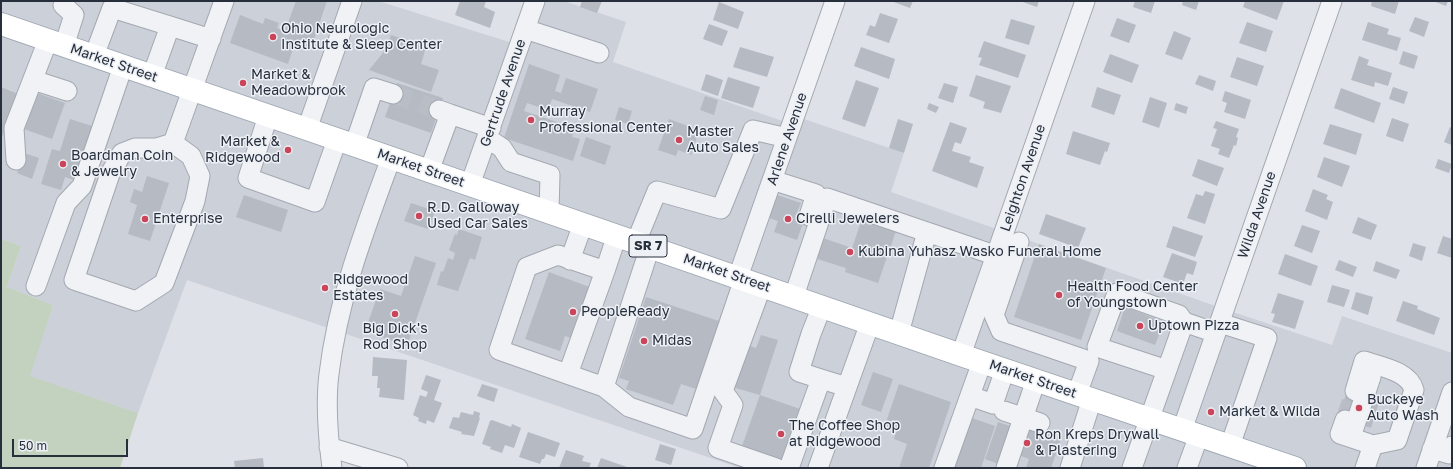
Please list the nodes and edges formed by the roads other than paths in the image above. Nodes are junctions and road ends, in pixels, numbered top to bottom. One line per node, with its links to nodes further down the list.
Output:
1 (224, 1): 11 (street)
2 (352, 1): 22 (street)
3 (535, 1): 10 (street, Gertrude Avenue)
4 (835, 1): 24 (street, Arlene Avenue)
5 (1085, 1): 37 (street, Leighton Avenue)
6 (1332, 1): 46 (street, Wilda Avenue)
7 (63, 5): 12 (street)
8 (1, 26): 12 (main road, Market Street / SR 7)
9 (170, 26): 11 (street); 14 (street); 16 (street)
10 (525, 29): 13 (street); 23 (street, Gertrude Avenue)
11 (210, 39): 18 (street)
12 (56, 43): 14 (main road, Market Street / SR 7); 17 (street)
13 (599, 53)
14 (94, 56): 15 (main road, Market Street / SR 7)
15 (123, 66): 16 (main road, Market Street / SR 7); 41 (street)
16 (152, 76): 18 (main road, Market Street / SR 7)
17 (33, 80): 19 (street); 28 (street)
18 (193, 90): 21 (main road, Market Street / SR 7); 25 (street)
19 (67, 91)
20 (393, 94): 26 (street)
21 (268, 116): 22 (main road, Market Street / SR 7); 26 (street)
22 (307, 129): 26 (main road, Market Street / SR 7)
23 (489, 133): 29 (street); 31 (street, Gertrude Avenue); 32 (street)
24 (787, 138): 30 (street, Arlene Avenue); 35 (street)
25 (173, 143): 25 (street)
26 (345, 143): 27 (main road, Market Street / SR 7)
27 (391, 158): 29 (main road, Market Street / SR 7); 72 (street)
28 (16, 160)
29 (429, 171): 31 (main road, Market Street / SR 7)
30 (772, 180): 40 (street, Arlene Avenue); 42 (street)
31 (470, 185): 32 (main road, Market Street / SR 7)
32 (548, 212): 33 (main road, Market Street / SR 7)
33 (583, 224): 35 (main road, Market Street / SR 7); 38 (street)
34 (928, 232): 37 (street); 42 (street); 47 (street)
35 (634, 241): 39 (street); 40 (main road, Market Street / SR 7); 57 (street)
36 (1019, 242): 37 (street)
37 (1004, 258): 48 (street); 49 (street, Leighton Avenue)
38 (570, 260): 39 (street); 54 (street)
39 (605, 271): 54 (street)
40 (748, 280): 42 (main road, Market Street / SR 7); 57 (street); 75 (street)
41 (36, 286)
42 (789, 295): 43 (main road, Market Street / SR 7)
43 (822, 306): 45 (main road, Market Street / SR 7); 55 (street)
44 (1184, 322): 46 (street); 48 (street); 53 (street)
45 (870, 323): 47 (main road, Market Street / SR 7); 58 (street)
46 (1218, 328): 67 (street, Wilda Avenue); 70 (street)
47 (899, 333): 49 (main road, Market Street / SR 7)
48 (1093, 354): 53 (street); 62 (street)
49 (961, 355): 50 (main road, Market Street / SR 7)
50 (982, 362): 52 (main road, Market Street / SR 7); 61 (street)
51 (1375, 365): 59 (street); 68 (street); 69 (street)
52 (1005, 370): 56 (main road, Market Street / SR 7); 61 (street)
53 (1167, 370): 64 (street)
54 (568, 374): 57 (street)
55 (821, 378): 58 (street); 75 (street)
56 (1036, 380): 62 (main road, Market Street / SR 7); 65 (street)
57 (604, 386)
58 (847, 387): 78 (street)
59 (1354, 391)
60 (1452, 392): 73 (street)
61 (970, 396): 79 (street)
62 (1084, 396): 64 (main road, Market Street / SR 7); 81 (street)
63 (1004, 411): 65 (street)
64 (1150, 419): 67 (main road, Market Street / SR 7); 82 (street)
65 (1032, 420): 80 (street)
66 (1345, 420): 68 (street)
67 (1190, 432): 70 (main road, Market Street / SR 7); 83 (street, Wilda Avenue)
68 (1351, 437): 69 (street)
69 (1373, 444): 85 (street)
70 (1230, 446): 74 (main road, Market Street / SR 7)
71 (1452, 446): 73 (street)
72 (329, 447): 76 (street); 77 (street)
73 (1432, 449): 86 (street)
74 (1254, 462): 84 (main road, Market Street / SR 7)
75 (785, 467)
76 (332, 468)
77 (398, 468)
78 (818, 468)
79 (944, 468)
80 (1006, 468)
81 (1070, 468)
82 (1132, 468)
83 (1187, 468)
84 (1295, 468)
85 (1365, 468)
86 (1426, 468)

